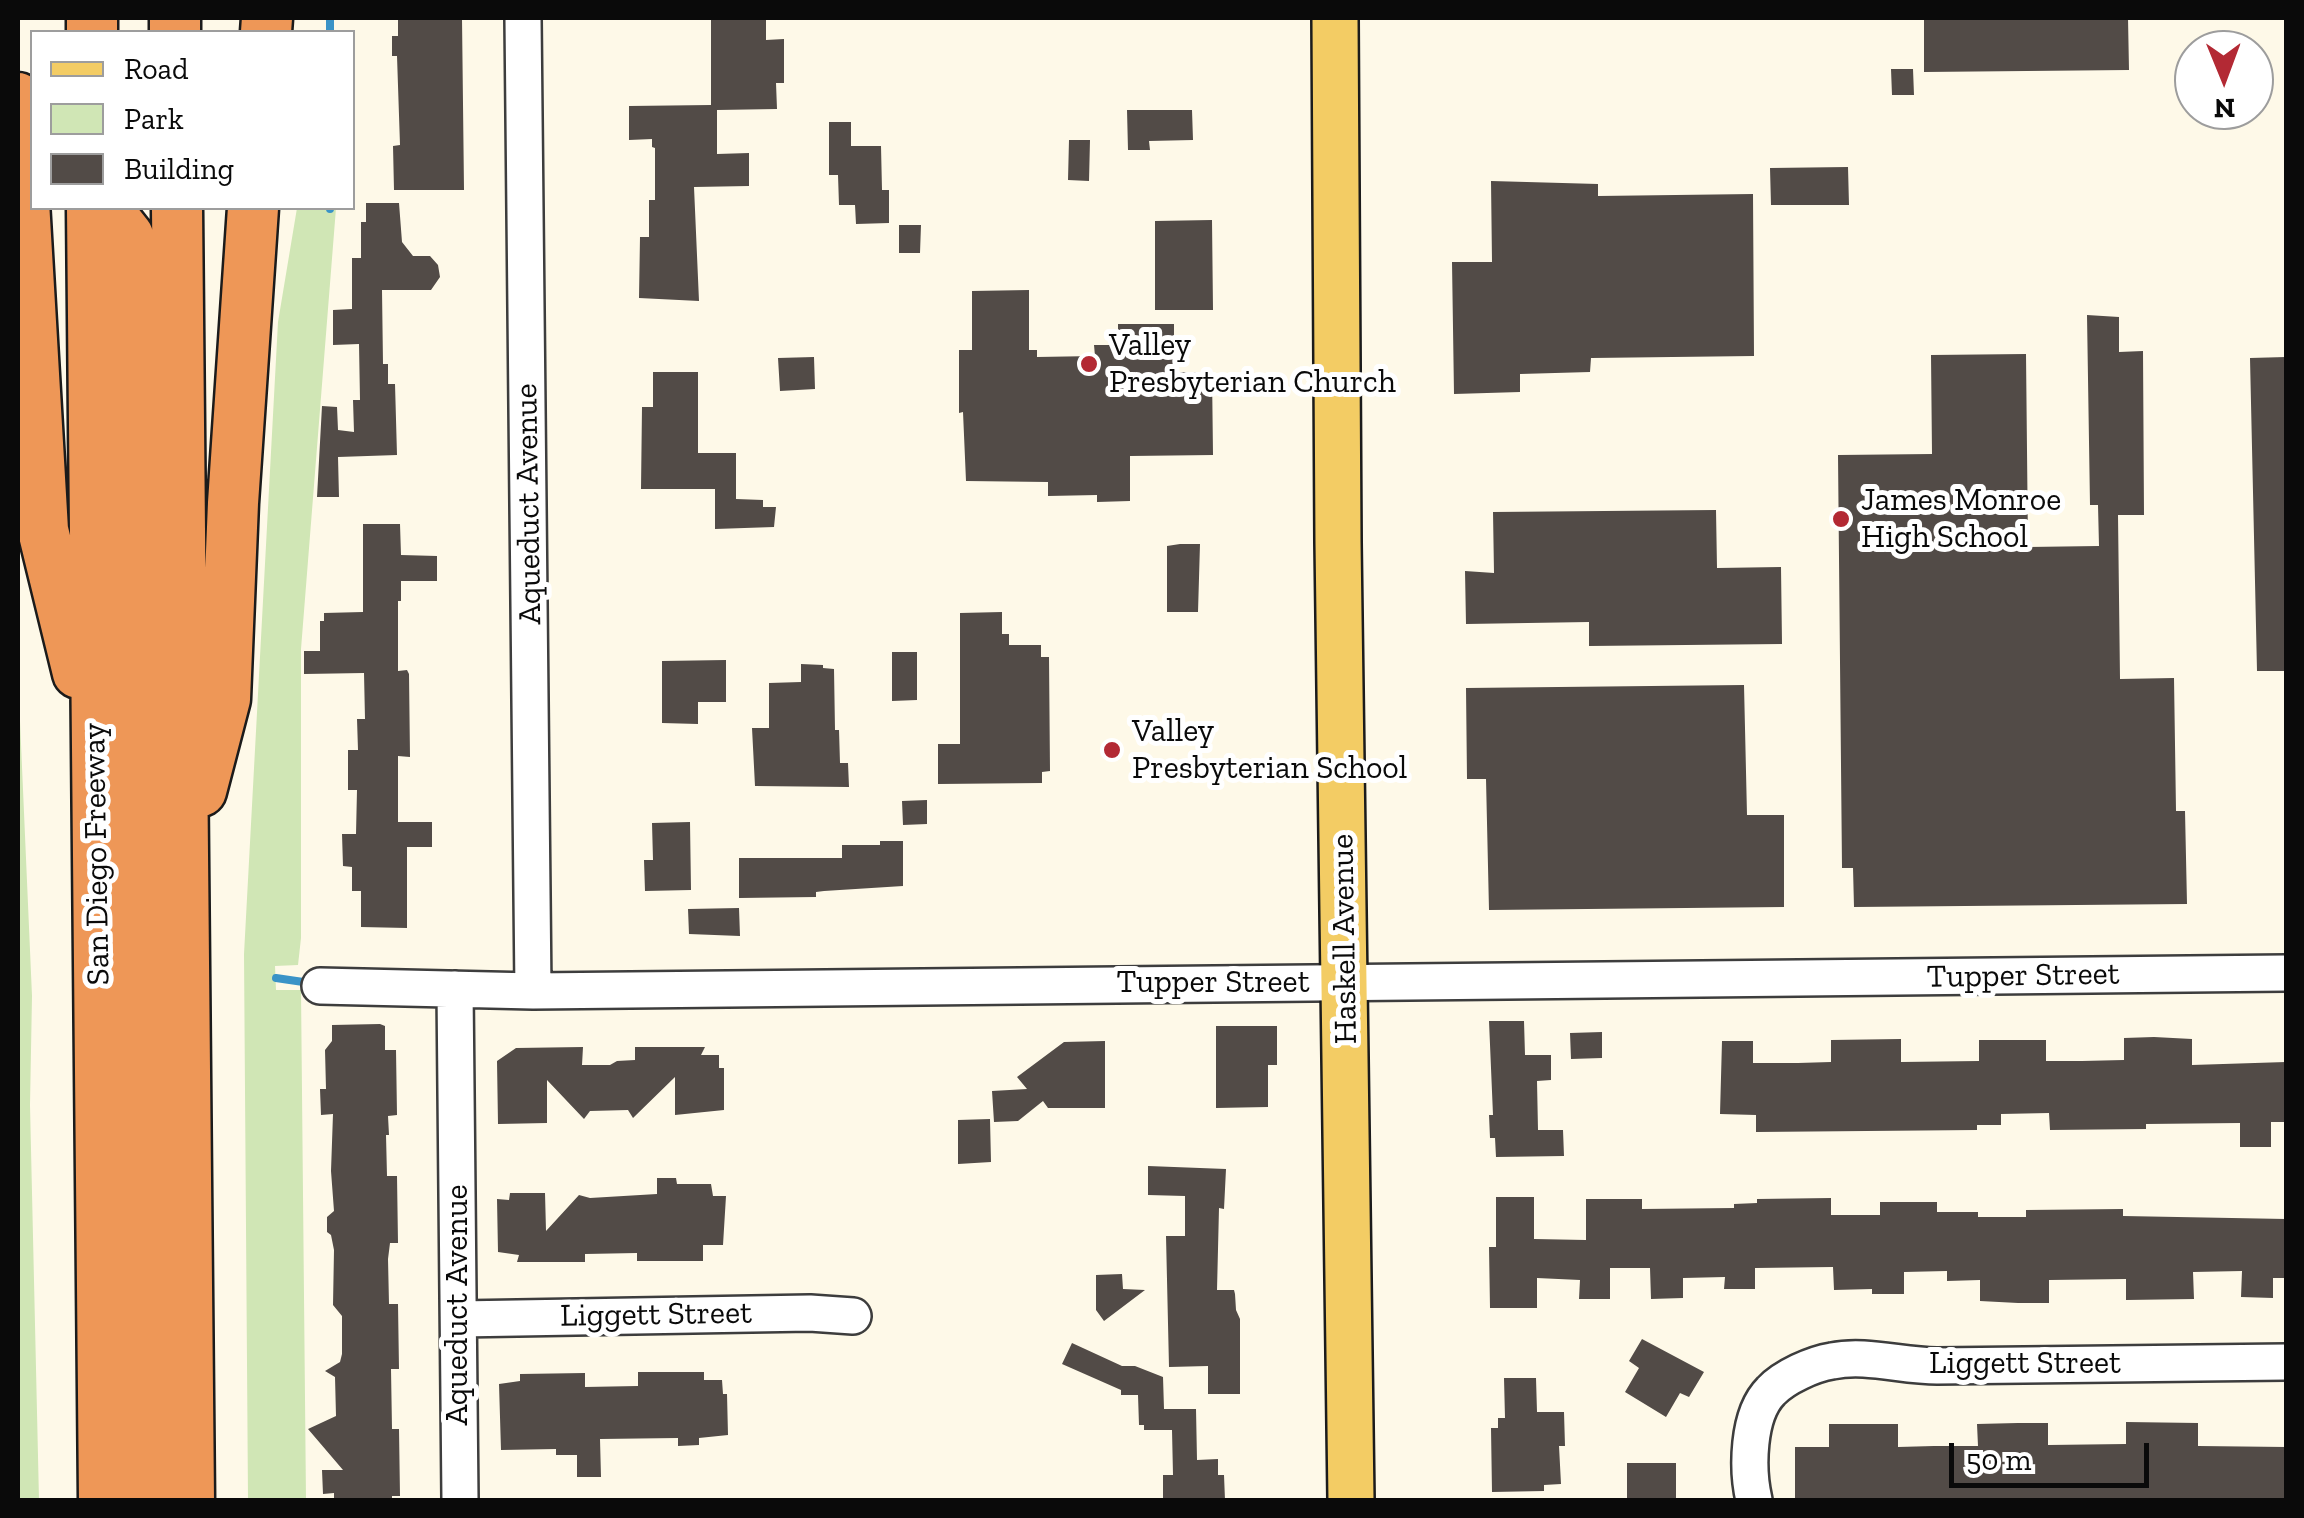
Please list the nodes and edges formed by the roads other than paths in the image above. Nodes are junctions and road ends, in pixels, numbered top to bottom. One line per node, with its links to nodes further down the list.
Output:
1 (522, 18): 15 (street, Aqueduct Avenue)
2 (1336, 18): 12 (main road, Haskell Avenue)
3 (18, 98): 9 (highway)
4 (92, 210): 9 (highway, San Diego Freeway)
5 (108, 210): 20 (highway)
6 (147, 210): 21 (highway)
7 (177, 210): 10 (highway)
8 (253, 210): 10 (highway)
9 (97, 753): 19 (highway, San Diego Freeway)
10 (185, 849): 22 (highway)
11 (2286, 973): 12 (street, Tupper Street)
12 (1345, 983): 15 (street, Tupper Street); 24 (main road, Haskell Avenue)
13 (320, 986): 14 (street, Tupper Street)
14 (455, 989): 15 (street, Tupper Street); 17 (street, Aqueduct Avenue)
15 (532, 991)
16 (853, 1316): 17 (street, Liggett Street)
17 (459, 1319): 23 (street, Aqueduct Avenue)
18 (2286, 1362): 25 (street, Liggett Street)
19 (104, 1500)
20 (140, 1500)
21 (159, 1500)
22 (190, 1500)
23 (460, 1500)
24 (1352, 1500)
25 (1754, 1500)

